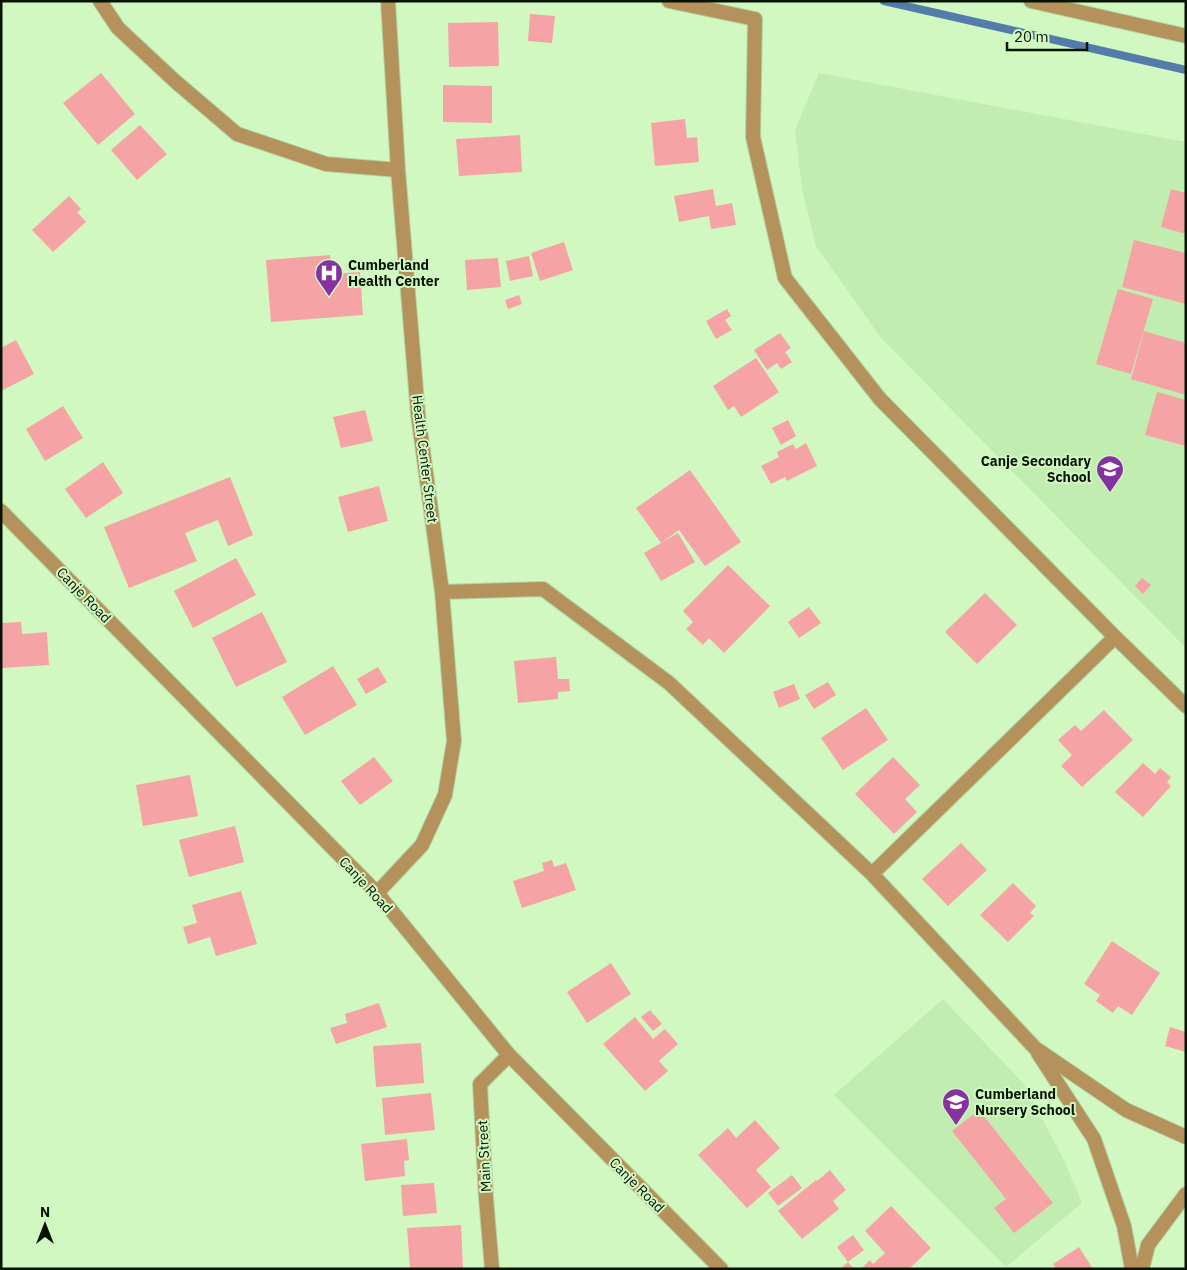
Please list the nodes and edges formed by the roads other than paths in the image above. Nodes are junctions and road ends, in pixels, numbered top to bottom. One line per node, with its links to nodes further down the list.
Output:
1 (100, 1): 6 (street)
2 (388, 1): 6 (street, Health Center Street)
3 (669, 1): 9 (street)
4 (1031, 1): 5 (street)
5 (1186, 36)
6 (398, 170): 8 (street, Health Center Street)
7 (1, 511): 12 (street, Canje Road)
8 (442, 592): 11 (street); 12 (street, Health Center Street)
9 (1115, 637): 10 (street); 11 (street)
10 (1186, 706)
11 (872, 874): 13 (street)
12 (376, 893): 14 (street, Canje Road)
13 (1035, 1048): 15 (street); 19 (street)
14 (509, 1056): 17 (street, Main Street); 18 (street, Canje Road)
15 (1186, 1137)
16 (1186, 1194): 20 (street)
17 (492, 1269)
18 (720, 1269)
19 (1132, 1269)
20 (1142, 1269)

